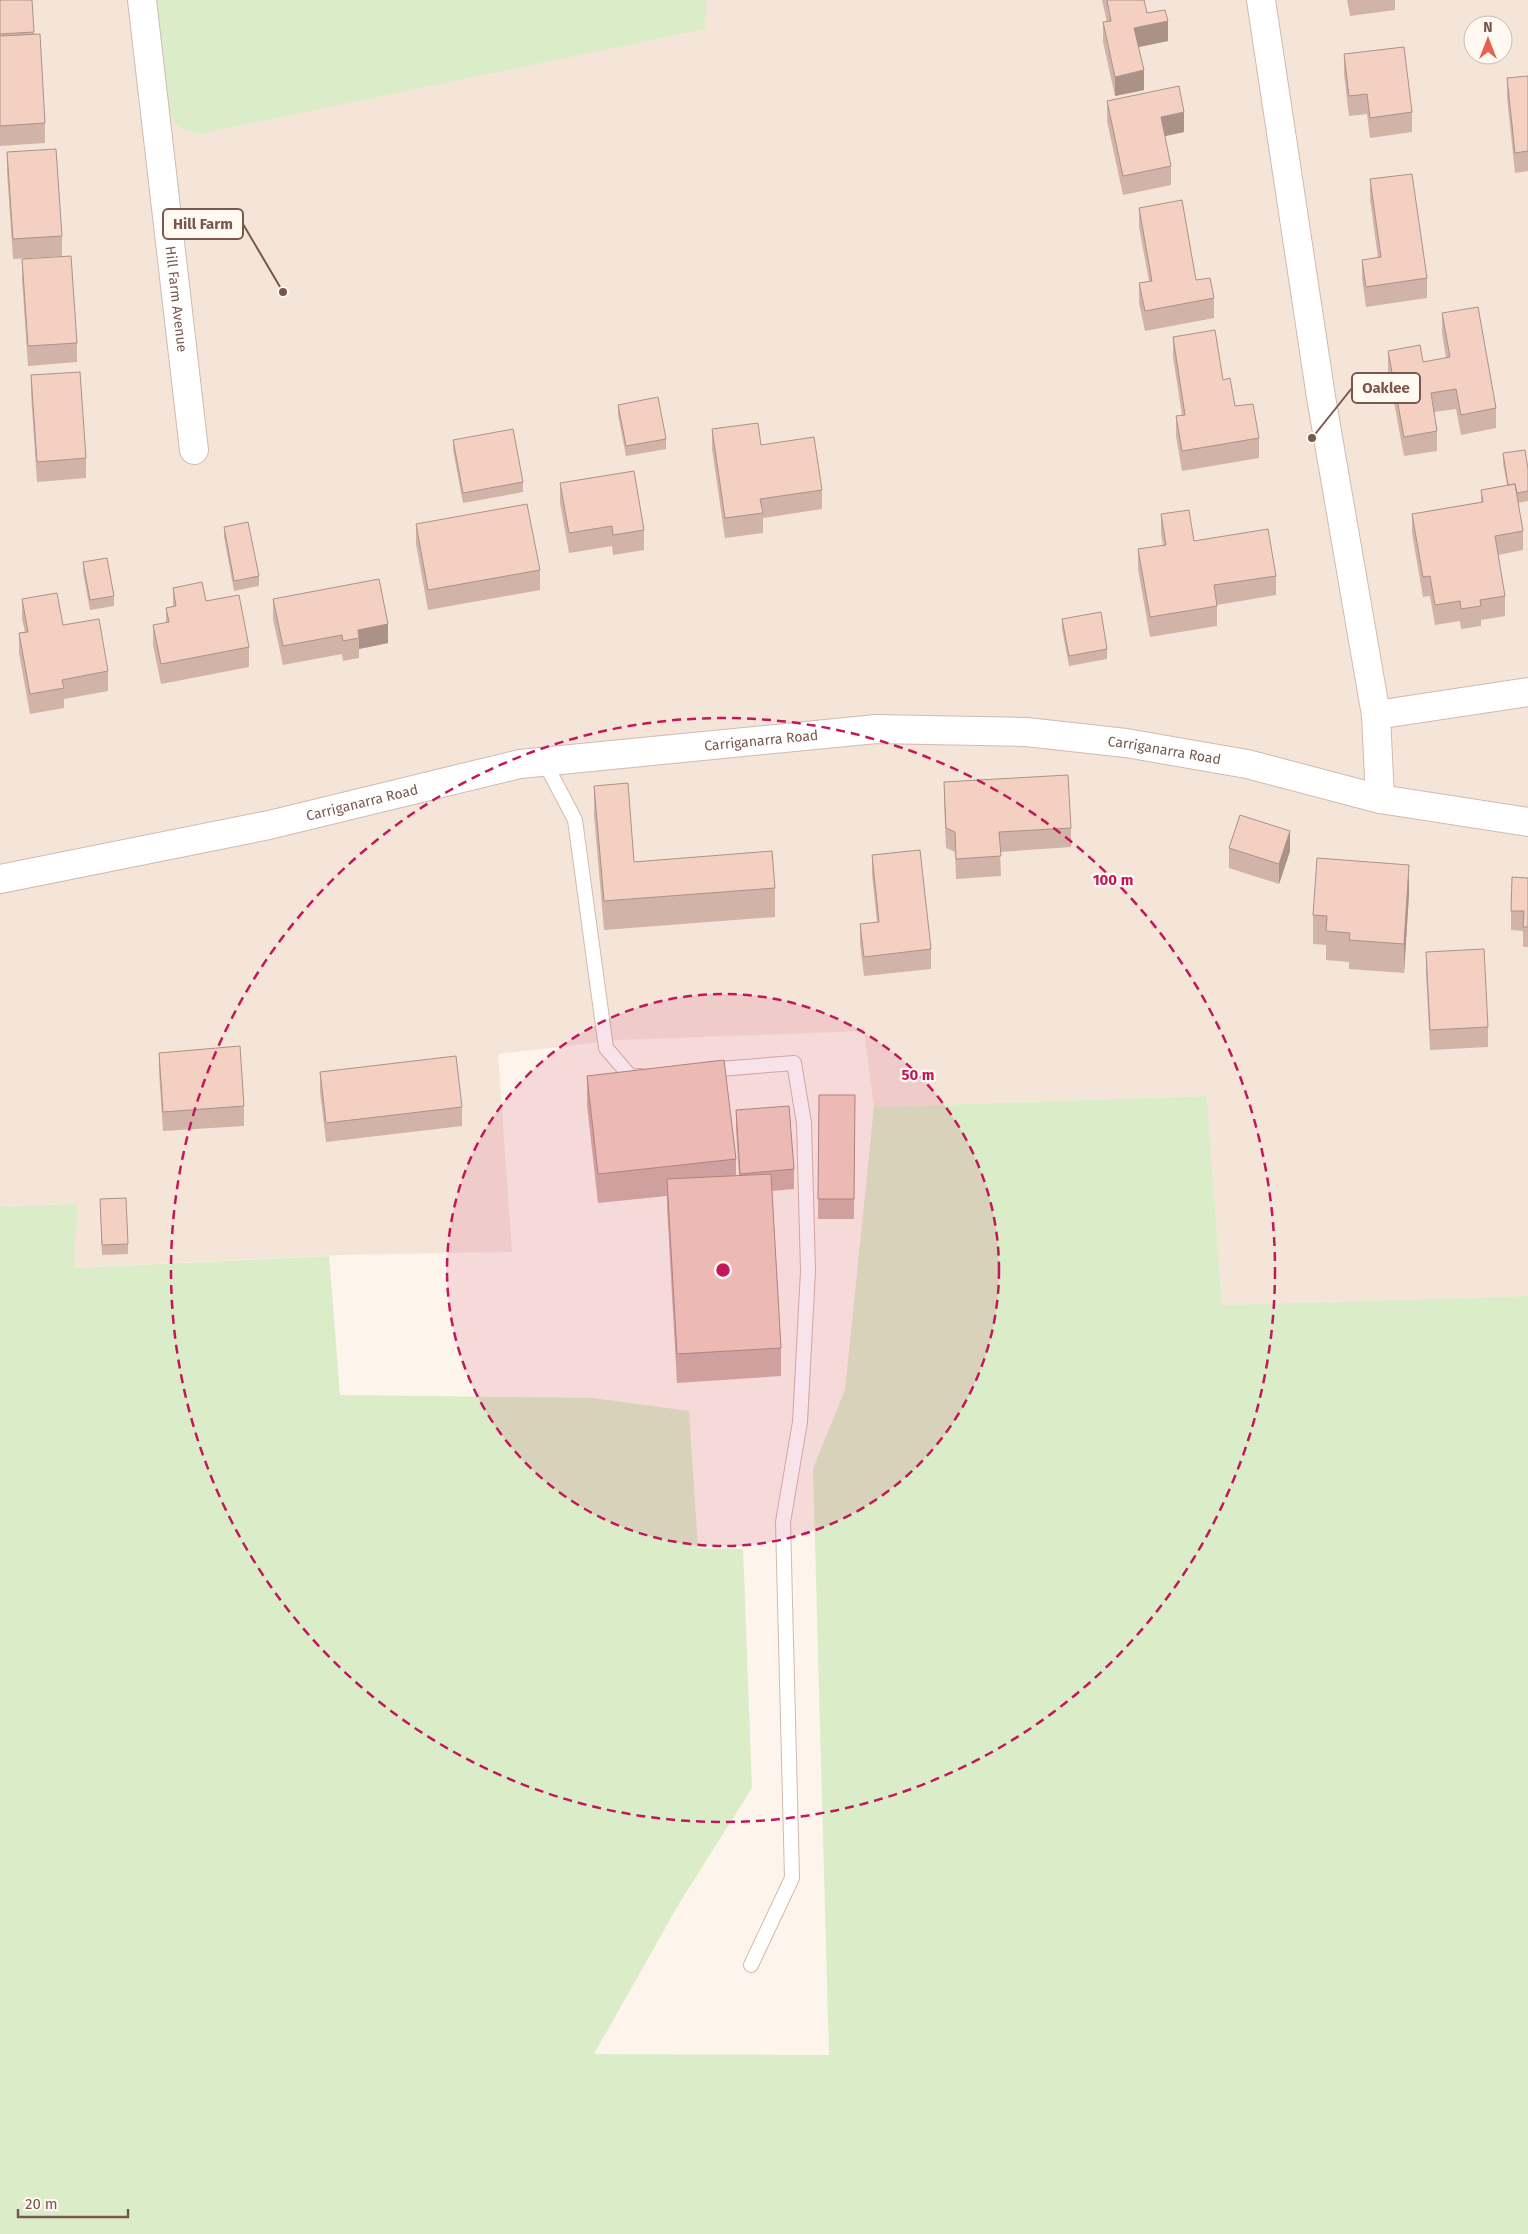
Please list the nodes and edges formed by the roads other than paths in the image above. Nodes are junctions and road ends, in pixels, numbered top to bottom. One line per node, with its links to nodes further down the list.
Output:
1 (142, 0): 3 (street, Hill Farm Avenue)
2 (1261, 0): 5 (street)
3 (194, 450)
4 (1528, 692): 5 (street)
5 (1376, 715): 7 (street)
6 (544, 761): 7 (street, Carriganarra Road); 9 (street, Carriganarra Road); 11 (lane)
7 (1380, 799): 8 (street, Carriganarra Road)
8 (1528, 822)
9 (0, 879)
10 (698, 1071): 12 (lane)
11 (650, 1075)
12 (751, 1965)

